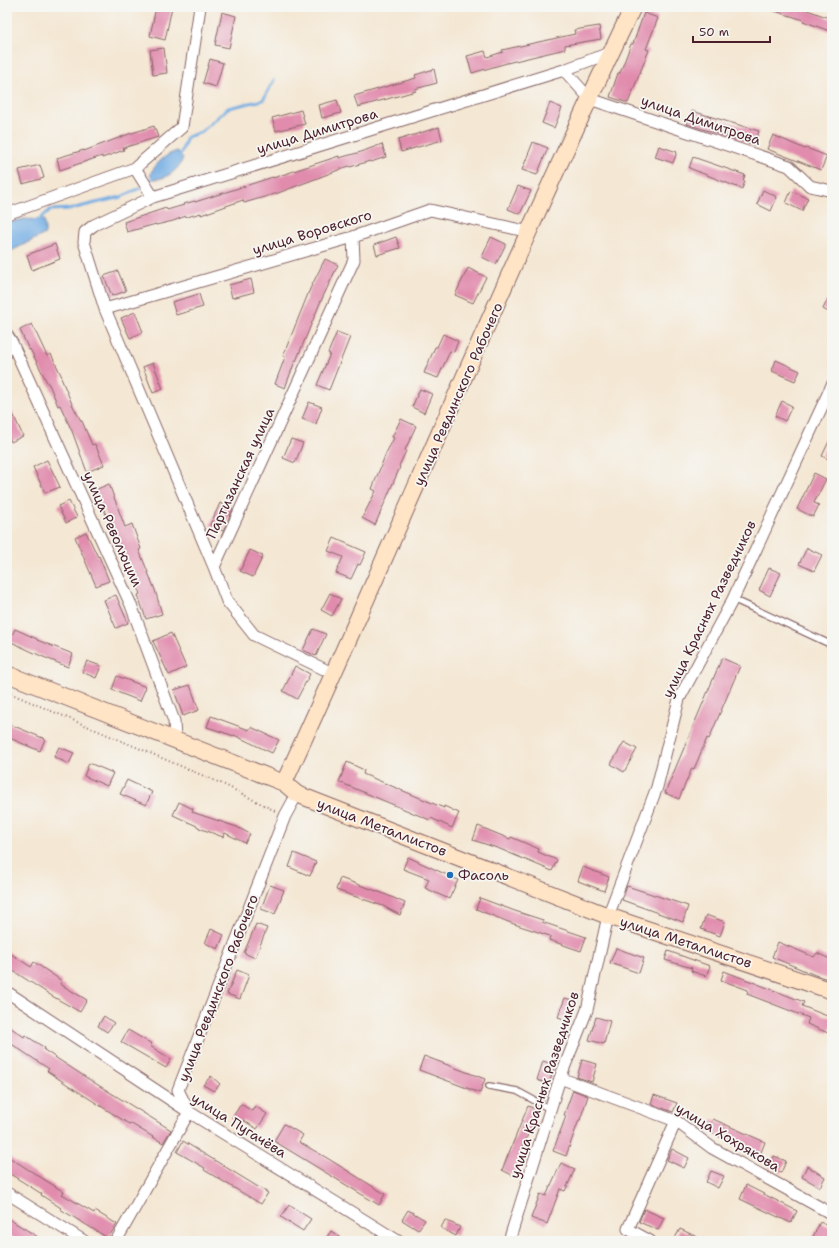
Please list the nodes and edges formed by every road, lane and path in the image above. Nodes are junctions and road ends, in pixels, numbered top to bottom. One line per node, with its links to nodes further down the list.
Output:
1 (200, 7): 6 (street)
2 (634, 7): 3 (street, улица Ревдинского Рабочего)
3 (612, 52): 4 (street, улица Димитрова); 5 (street, улица Ревдинского Рабочего)
4 (564, 70): 5 (street, улица Димитрова); 8 (street, улица Димитрова)
5 (590, 98): 7 (street, улица Димитрова); 10 (street, улица Ревдинского Рабочего)
6 (135, 168): 8 (street); 9 (street)
7 (832, 191)
8 (154, 197): 12 (street, улица Димитрова)
9 (7, 214)
10 (530, 232): 11 (street, улица Воровского); 19 (street, улица Ревдинского Рабочего)
11 (354, 237): 12 (street, улица Воровского); 15 (street, Партизанская улица)
12 (105, 310): 15 (street)
13 (7, 335): 21 (street, улица Революции)
14 (832, 385): 16 (street, улица Красных Разведчиков)
15 (214, 567): 19 (street)
16 (733, 599): 17 (lane); 25 (street, улица Красных Разведчиков)
17 (832, 645)
18 (7, 674): 21 (street, улица Металлистов)
19 (334, 674): 22 (street, улица Ревдинского Рабочего)
20 (7, 692): 24 (path)
21 (175, 740): 22 (street, улица Металлистов)
22 (284, 783): 23 (street, улица Металлистов)
23 (297, 794): 24 (street, улица Ревдинского Рабочего); 25 (street, улица Металлистов)
24 (285, 816): 31 (street, улица Ревдинского Рабочего)
25 (608, 916): 26 (street, улица Металлистов); 28 (street, улица Красных Разведчиков)
26 (832, 990)
27 (7, 992): 31 (street, улица Пугачёва)
28 (560, 1078): 30 (street, улица Красных Разведчиков); 32 (street, улица Хохрякова)
29 (489, 1086): 30 (lane)
30 (550, 1109): 38 (street, улица Красных Разведчиков)
31 (189, 1112): 36 (street); 37 (street, улица Пугачёва)
32 (676, 1121): 34 (street, улица Хохрякова); 39 (street)
33 (7, 1193): 35 (street)
34 (832, 1214)
35 (84, 1241)
36 (116, 1241)
37 (398, 1241)
38 (508, 1241)
39 (650, 1241)

